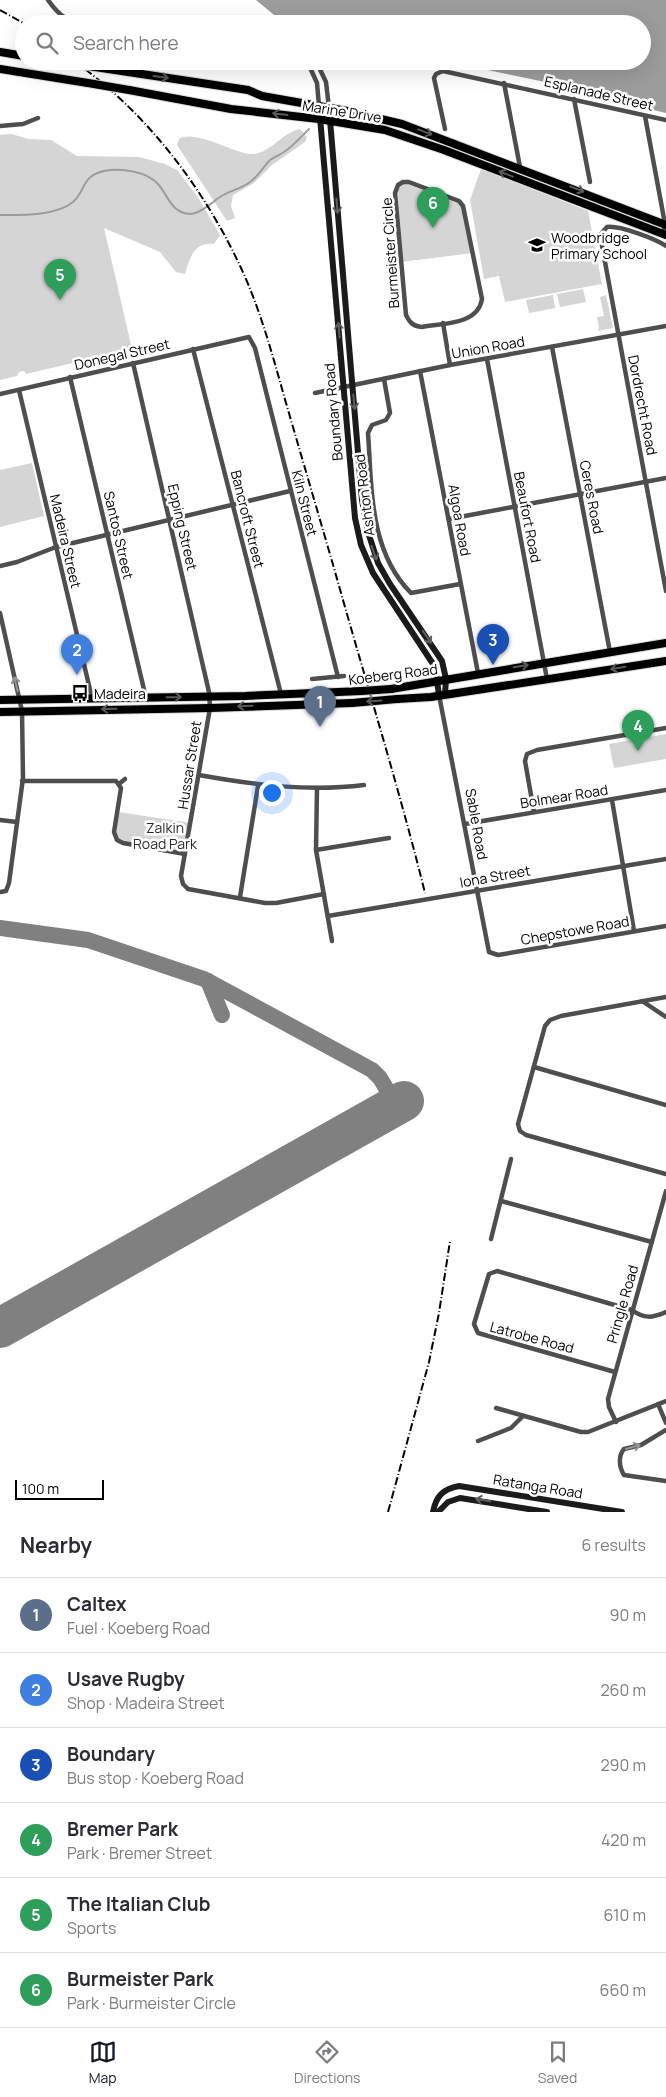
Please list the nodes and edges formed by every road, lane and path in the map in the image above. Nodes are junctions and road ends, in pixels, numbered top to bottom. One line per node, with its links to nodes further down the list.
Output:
1 (50, 2): 2 (street)
2 (61, 15)
3 (0, 52): 4 (main road)
4 (15, 54)
5 (0, 69): 15 (main road, Marine Drive, one-way to 5, bridge)
6 (115, 70): 11 (main road, Marine Drive, one-way to 11, bridge)
7 (311, 70): 11 (street)
8 (320, 70): 12 (street)
9 (504, 83): 10 (street, Esplanade Street); 19 (street, Esplanade Street); 20 (street)
10 (574, 100): 13 (street, Esplanade Street); 21 (street)
11 (318, 106): 12 (main road, Marine Drive); 15 (main road, Boundary Road)
12 (328, 108): 16 (main road, Boundary Road); 20 (main road, Marine Drive, one-way to 20)
13 (645, 116): 17 (street, Esplanade Street); 22 (street)
14 (38, 118): 18 (street)
15 (319, 119): 16 (main road, Marine Drive); 38 (main road, Boundary Road, one-way to 15)
16 (330, 120): 23 (main road, Marine Drive, one-way to 16); 37 (main road, Boundary Road, one-way to 37)
17 (666, 120)
18 (0, 126)
19 (445, 129)
20 (520, 168): 22 (main road, Marine Drive, one-way to 22)
21 (590, 182)
22 (665, 224): 23 (street)
23 (665, 235)
24 (666, 246): 27 (street, Dordrecht Road)
25 (443, 324): 25 (street, Burmeister Circle); 33 (street)
26 (666, 326): 27 (street, Union Road)
27 (618, 334): 29 (street, Union Road); 43 (street, Dordrecht Road)
28 (250, 337): 30 (street, Donegal Street); 44 (street, Kiln Street)
29 (552, 347): 31 (street, Union Road); 45 (street, Ceres Road)
30 (193, 349): 32 (street, Donegal Street); 46 (street, Bancroft Street)
31 (487, 359): 33 (street, Union Road); 47 (street, Beaufort Road)
32 (133, 363): 35 (street, Donegal Street); 49 (street, Epping Street)
33 (450, 365): 34 (street, Union Road)
34 (420, 372): 36 (street, Union Road); 48 (street, Algoa Road)
35 (70, 378): 39 (street, Donegal Street); 50 (street, Santos Street)
36 (384, 378): 37 (street, Union Road); 53 (street, Ashton Road)
37 (353, 384): 38 (street, Union Road); 65 (main road, Boundary Road, one-way to 65)
38 (344, 386): 40 (street, Union Road); 65 (main road, Boundary Road)
39 (19, 390): 41 (street, Donegal Street); 51 (street, Madeira Street)
40 (315, 393)
41 (0, 394)
42 (666, 478): 43 (street)
43 (646, 482): 45 (street); 54 (street, Dordrecht Road)
44 (290, 491): 46 (street); 62 (street, Kiln Street)
45 (580, 495): 47 (street); 57 (street, Ceres Road)
46 (233, 505): 49 (street); 66 (street, Bancroft Street)
47 (514, 506): 48 (street); 59 (street, Beaufort Road)
48 (448, 519): 53 (street, Algoa Road)
49 (170, 520): 50 (street); 67 (street, Epping Street)
50 (108, 535): 51 (street); 70 (street, Santos Street)
51 (56, 547): 52 (street); 69 (street, Madeira Street)
52 (0, 566)
53 (460, 584): 60 (street, Algoa Road)
54 (666, 591)
55 (0, 613): 72 (street, one-way to 55)
56 (666, 642): 57 (main road, Koeberg Road)
57 (610, 652): 59 (main road, Koeberg Road)
58 (666, 661): 64 (main road, Koeberg Road, one-way to 64)
59 (544, 662): 60 (main road, Koeberg Road, one-way to 59); 64 (street, Beaufort Road)
60 (478, 673): 65 (main road, Koeberg Road)
61 (344, 676): 62 (street)
62 (338, 677): 63 (street)
63 (312, 679)
64 (547, 679): 68 (main road, Koeberg Road)
65 (442, 680): 66 (main road, Koeberg Road, bridge); 68 (main road)
66 (281, 694): 67 (main road, Koeberg Road)
67 (210, 697): 70 (main road, Koeberg Road, one-way to 67); 73 (street, Epping Street)
68 (442, 697): 73 (main road, Koeberg Road, one-way to 73, bridge); 89 (street, Sable Road)
69 (92, 698): 70 (main road, Koeberg Road); 72 (main road, Koeberg Road)
70 (146, 698)
71 (0, 700): 72 (main road, Koeberg Road)
72 (20, 700): 74 (street)
73 (210, 708): 74 (main road, Koeberg Road, one-way to 74); 77 (street, Hussar Street)
74 (22, 710): 75 (main road, Koeberg Road); 79 (street)
75 (0, 712)
76 (666, 728): 86 (street)
77 (199, 775): 82 (street); 92 (street, Hussar Street)
78 (125, 779): 80 (street)
79 (22, 781): 80 (street); 88 (street)
80 (120, 784): 92 (street)
81 (364, 785): 83 (street)
82 (258, 786): 83 (street); 98 (street)
83 (317, 788): 91 (street)
84 (666, 790): 85 (street, Bolmear Road)
85 (612, 800): 86 (street, Bolmear Road); 94 (street)
86 (534, 812): 89 (street, Bolmear Road)
87 (0, 820): 88 (street)
88 (16, 822): 96 (street)
89 (465, 824): 95 (street, Sable Road)
90 (389, 838): 91 (street)
91 (316, 850): 97 (street)
92 (185, 854): 98 (street, Hussar Street)
93 (666, 858): 94 (street, Iona Street)
94 (623, 866): 95 (street, Iona Street); 101 (street)
95 (476, 890): 99 (street, Iona Street); 103 (street, Sable Road)
96 (0, 892)
97 (324, 894): 98 (street); 99 (street)
98 (240, 897)
99 (328, 916): 102 (street)
100 (666, 926): 101 (street, Chepstowe Road)
101 (634, 931): 103 (street, Chepstowe Road)
102 (332, 941)
103 (489, 952)
104 (666, 997): 105 (street)
105 (642, 1001): 106 (street); 107 (street)
106 (666, 1017)
107 (534, 1067): 108 (street); 110 (street)
108 (666, 1105)
109 (511, 1159): 112 (street)
110 (666, 1174)
111 (666, 1191): 114 (street, Pringle Road)
112 (501, 1201): 113 (street); 114 (street)
113 (491, 1239)
114 (652, 1242): 115 (street, Pringle Road)
115 (632, 1310): 116 (street); 117 (street, Pringle Road); 117 (street, Latrobe Road)
116 (666, 1312)
117 (615, 1372): 122 (street, Pringle Road)
118 (666, 1401): 119 (street)
119 (658, 1404): 122 (street); 123 (street)
120 (496, 1408): 121 (street)
121 (523, 1416): 122 (street); 125 (street)
122 (616, 1422)
123 (666, 1422)
124 (666, 1430): 126 (street, one-way to 124)
125 (478, 1441)
126 (666, 1481)
127 (433, 1512): 130 (main road, Ratanga Road)
128 (438, 1512): 129 (main road, Ratanga Road, one-way to 128)
129 (546, 1512)
130 (622, 1512)

